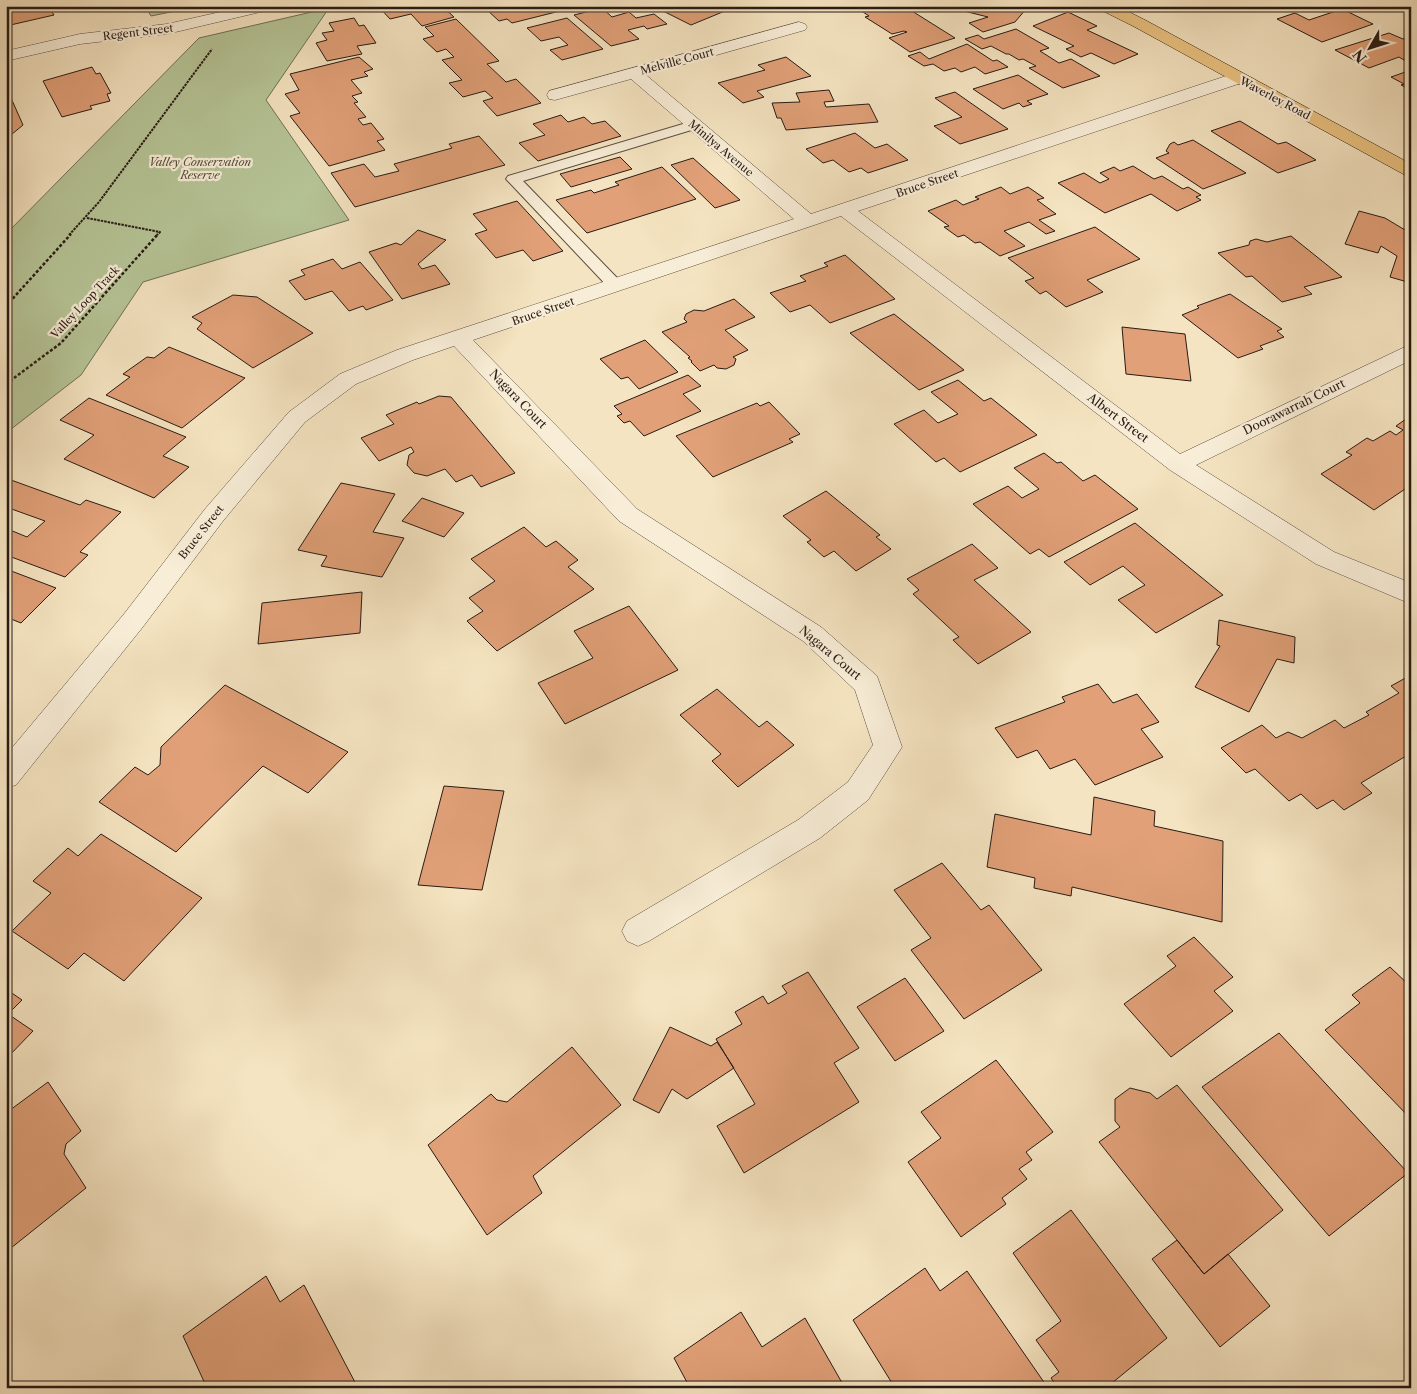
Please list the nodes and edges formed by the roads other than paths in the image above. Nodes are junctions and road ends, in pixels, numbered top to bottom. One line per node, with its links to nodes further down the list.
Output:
1 (268, 6): 6 (street, Regent Street)
2 (1104, 6): 4 (main road, Waverley Road)
3 (1119, 6): 4 (main road, Waverley Road)
4 (1139, 23): 8 (main road, Waverley Road)
5 (799, 27): 7 (street, Melville Court)
6 (6, 56)
7 (634, 73): 9 (street, Melville Court); 10 (street, Minilya Avenue)
8 (1238, 78): 11 (main road, Waverley Road); 12 (street, Bruce Street)
9 (555, 95)
10 (693, 125): 13 (street, Minilya Avenue); 14 (lane)
11 (1411, 171)
12 (845, 210): 13 (street, Bruce Street); 17 (street, Albert Street)
13 (809, 222): 14 (street, Bruce Street)
14 (616, 286): 15 (street, Bruce Street)
15 (460, 339): 19 (street, Bruce Street); 20 (street, Nagara Court)
16 (1411, 350): 17 (street, Doorawarrah Court)
17 (1178, 464): 18 (street, Albert Street)
18 (1411, 594)
19 (6, 776)
20 (638, 931)

